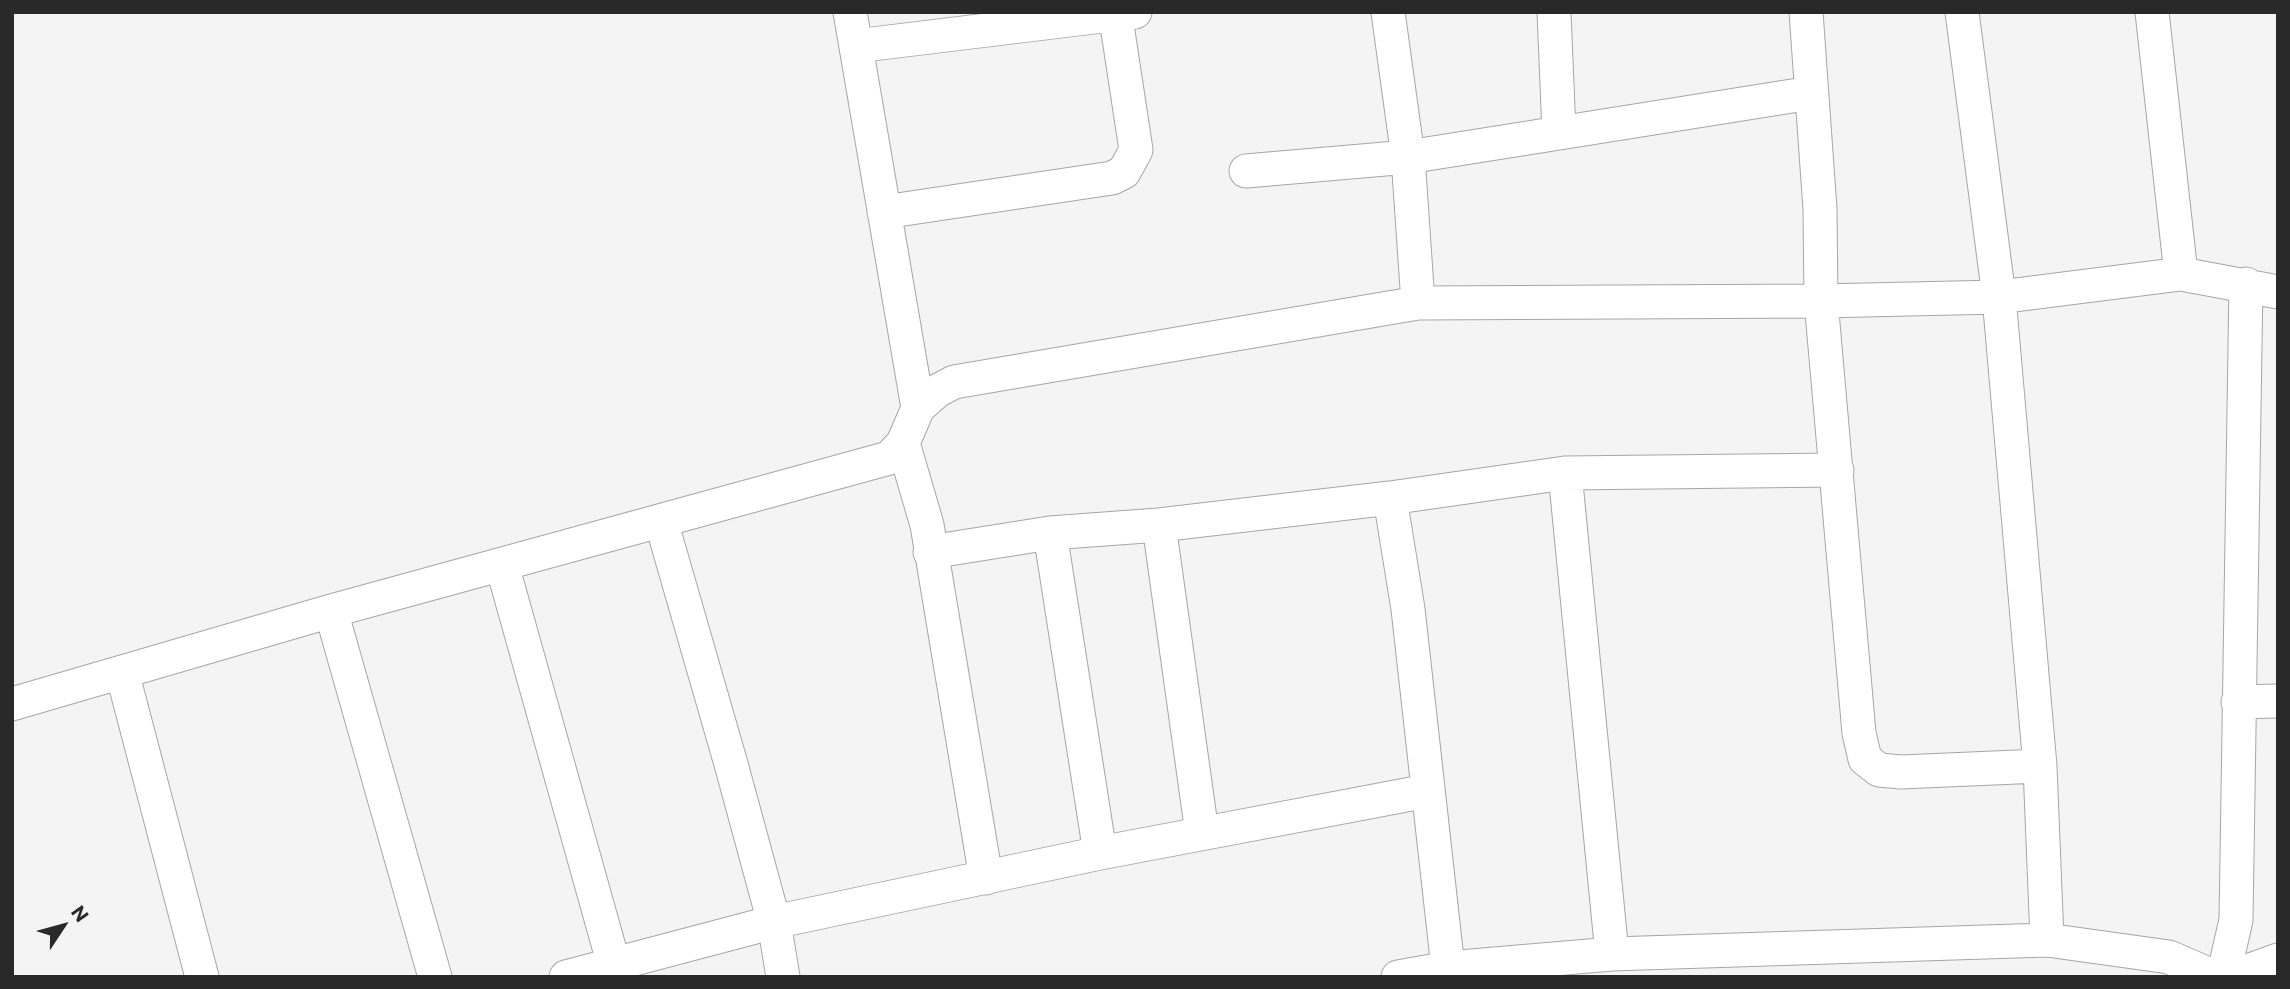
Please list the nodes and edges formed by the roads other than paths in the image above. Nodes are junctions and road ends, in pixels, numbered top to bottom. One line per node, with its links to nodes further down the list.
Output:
1 (850, 12): 8 (street)
2 (1388, 12): 11 (street)
3 (1554, 12): 10 (street)
4 (1806, 12): 9 (street)
5 (1962, 12): 16 (street)
6 (2152, 12): 14 (street)
7 (1122, 13): 8 (street); 13 (street)
8 (856, 46): 13 (street)
9 (1811, 93): 10 (street); 17 (street)
10 (1559, 133): 11 (street)
11 (1408, 157): 12 (street); 18 (street)
12 (1246, 171)
13 (884, 212): 19 (street)
14 (2182, 274): 15 (street); 16 (street)
15 (2262, 288): 32 (street)
16 (1999, 297): 17 (street); 34 (street)
17 (1821, 301): 18 (street); 21 (street)
18 (1418, 303): 19 (street)
19 (918, 408): 20 (street)
20 (902, 443): 24 (street); 27 (street)
21 (1837, 471): 22 (street); 34 (street)
22 (1565, 472): 23 (street); 41 (street)
23 (1391, 498): 25 (street); 35 (street)
24 (661, 521): 28 (street); 39 (street)
25 (1159, 525): 26 (street); 36 (street)
26 (1050, 533): 27 (street); 37 (street)
27 (930, 552): 38 (street)
28 (502, 565): 29 (street); 44 (street)
29 (331, 611): 30 (street); 47 (street)
30 (121, 672): 33 (street); 46 (street)
31 (2278, 701): 32 (street)
32 (2238, 702): 52 (street)
33 (12, 704)
34 (2040, 766): 40 (street)
35 (1427, 791): 36 (street); 45 (street)
36 (1202, 833): 37 (street)
37 (1100, 853): 38 (street)
38 (986, 878): 39 (street)
39 (774, 922): 44 (street); 49 (street)
40 (2047, 940): 43 (street); 51 (street)
41 (1612, 954): 43 (street); 45 (street)
42 (2278, 960): 53 (street)
43 (1765, 963)
44 (614, 965): 48 (street)
45 (1448, 968): 50 (street)
46 (202, 977)
47 (435, 977)
48 (566, 977)
49 (783, 977)
50 (1398, 977)
51 (2215, 977)
52 (2223, 977)
53 (2231, 977)

